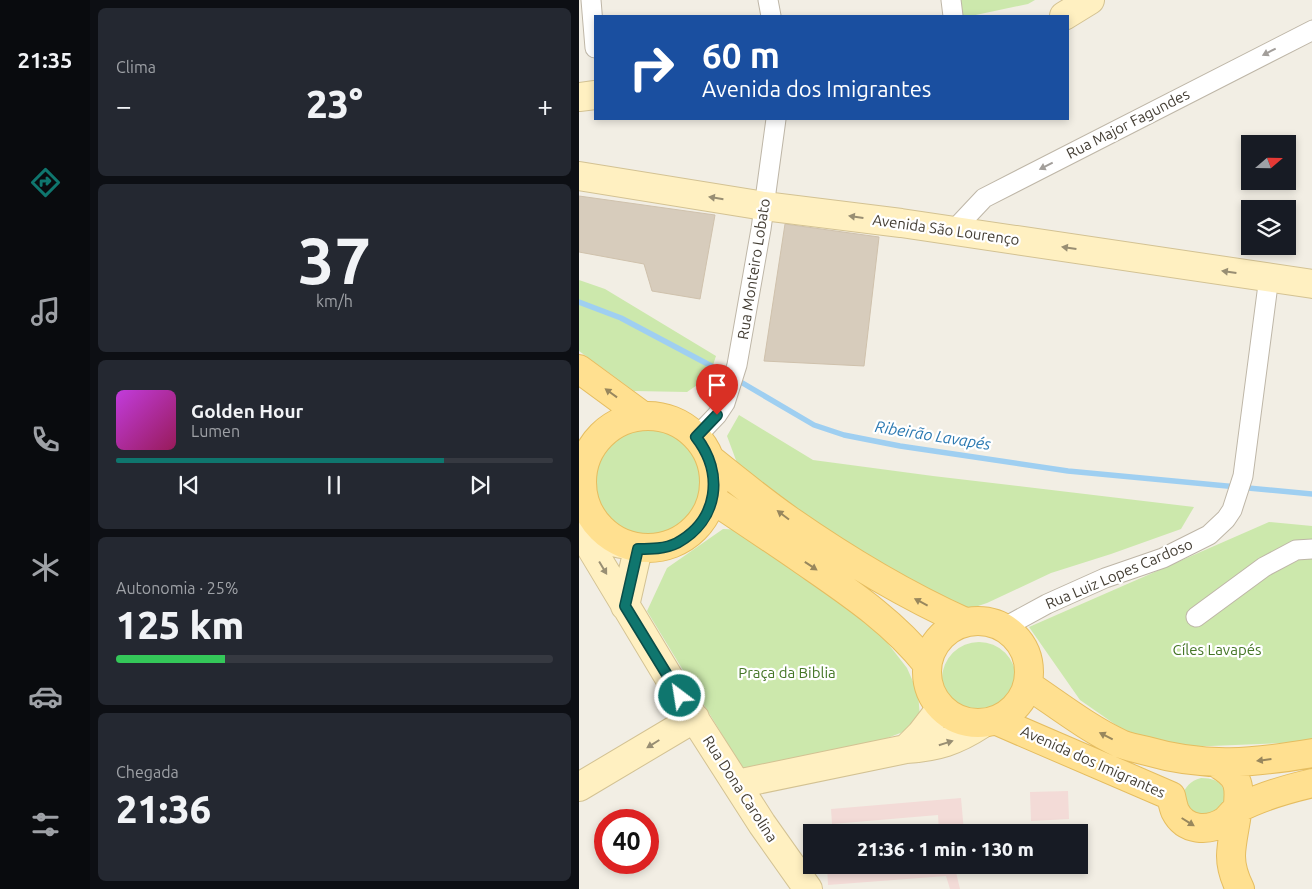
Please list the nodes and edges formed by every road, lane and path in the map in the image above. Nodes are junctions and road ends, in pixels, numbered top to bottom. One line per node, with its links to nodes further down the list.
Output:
1 (591, 0): 9 (street)
2 (767, 0): 5 (street)
3 (951, 0): 6 (street)
4 (1090, 0): 7 (street)
5 (771, 15)
6 (953, 15)
7 (1066, 15)
8 (1312, 30): 15 (street, Rua Major Fagundes, one-way to 15)
9 (594, 36)
10 (594, 95): 11 (street)
11 (579, 97)
12 (776, 120): 14 (street, Rua Monteiro Lobato)
13 (579, 176): 14 (street, Avenida São Lourenço, one-way to 13)
14 (764, 206): 15 (street, Avenida São Lourenço, one-way to 14); 20 (street, Rua Monteiro Lobato)
15 (953, 231): 16 (street, Avenida São Lourenço, one-way to 15)
16 (1269, 277): 17 (street, Avenida São Lourenço); 29 (street, Rua Luiz Lopes Cardoso)
17 (1312, 284)
18 (579, 369): 19 (main road, one-way to 18)
19 (643, 416): 20 (main road); 23 (main road)
20 (696, 437): 21 (main road)
21 (710, 459): 22 (main road); 28 (main road, one-way to 21)
22 (712, 499): 24 (main road); 30 (main road, one-way to 30)
23 (581, 520): 24 (main road); 26 (street, Rua Dona Carolina, one-way to 26)
24 (630, 546): 26 (street)
25 (1312, 549): 27 (street)
26 (625, 606): 33 (street, Rua Dona Carolina)
27 (1196, 617)
28 (965, 622): 29 (main road); 30 (main road)
29 (1003, 628): 31 (main road)
30 (927, 664): 32 (main road, Avenida dos Imigrantes)
31 (1028, 685): 34 (main road, Avenida dos Imigrantes); 37 (main road, Avenida dos Imigrantes, one-way to 31)
32 (941, 708): 34 (main road, Avenida dos Imigrantes); 35 (street)
33 (695, 718): 39 (street, Rua Dona Carolina); 40 (street, one-way to 40)
34 (989, 722): 35 (street, one-way to 34); 41 (main road, Avenida dos Imigrantes)
35 (905, 749): 39 (street)
36 (1312, 753): 37 (main road, Avenida dos Imigrantes, one-way to 37)
37 (1209, 763): 41 (main road); 42 (main road)
38 (1312, 783): 42 (main road, Avenida dos Imigrantes)
39 (737, 784): 43 (street, Rua Dona Carolina)
40 (579, 787)
41 (1171, 796): 42 (main road, Avenida dos Imigrantes, one-way to 42)
42 (1237, 809): 44 (main road)
43 (800, 883)
44 (1240, 889)

